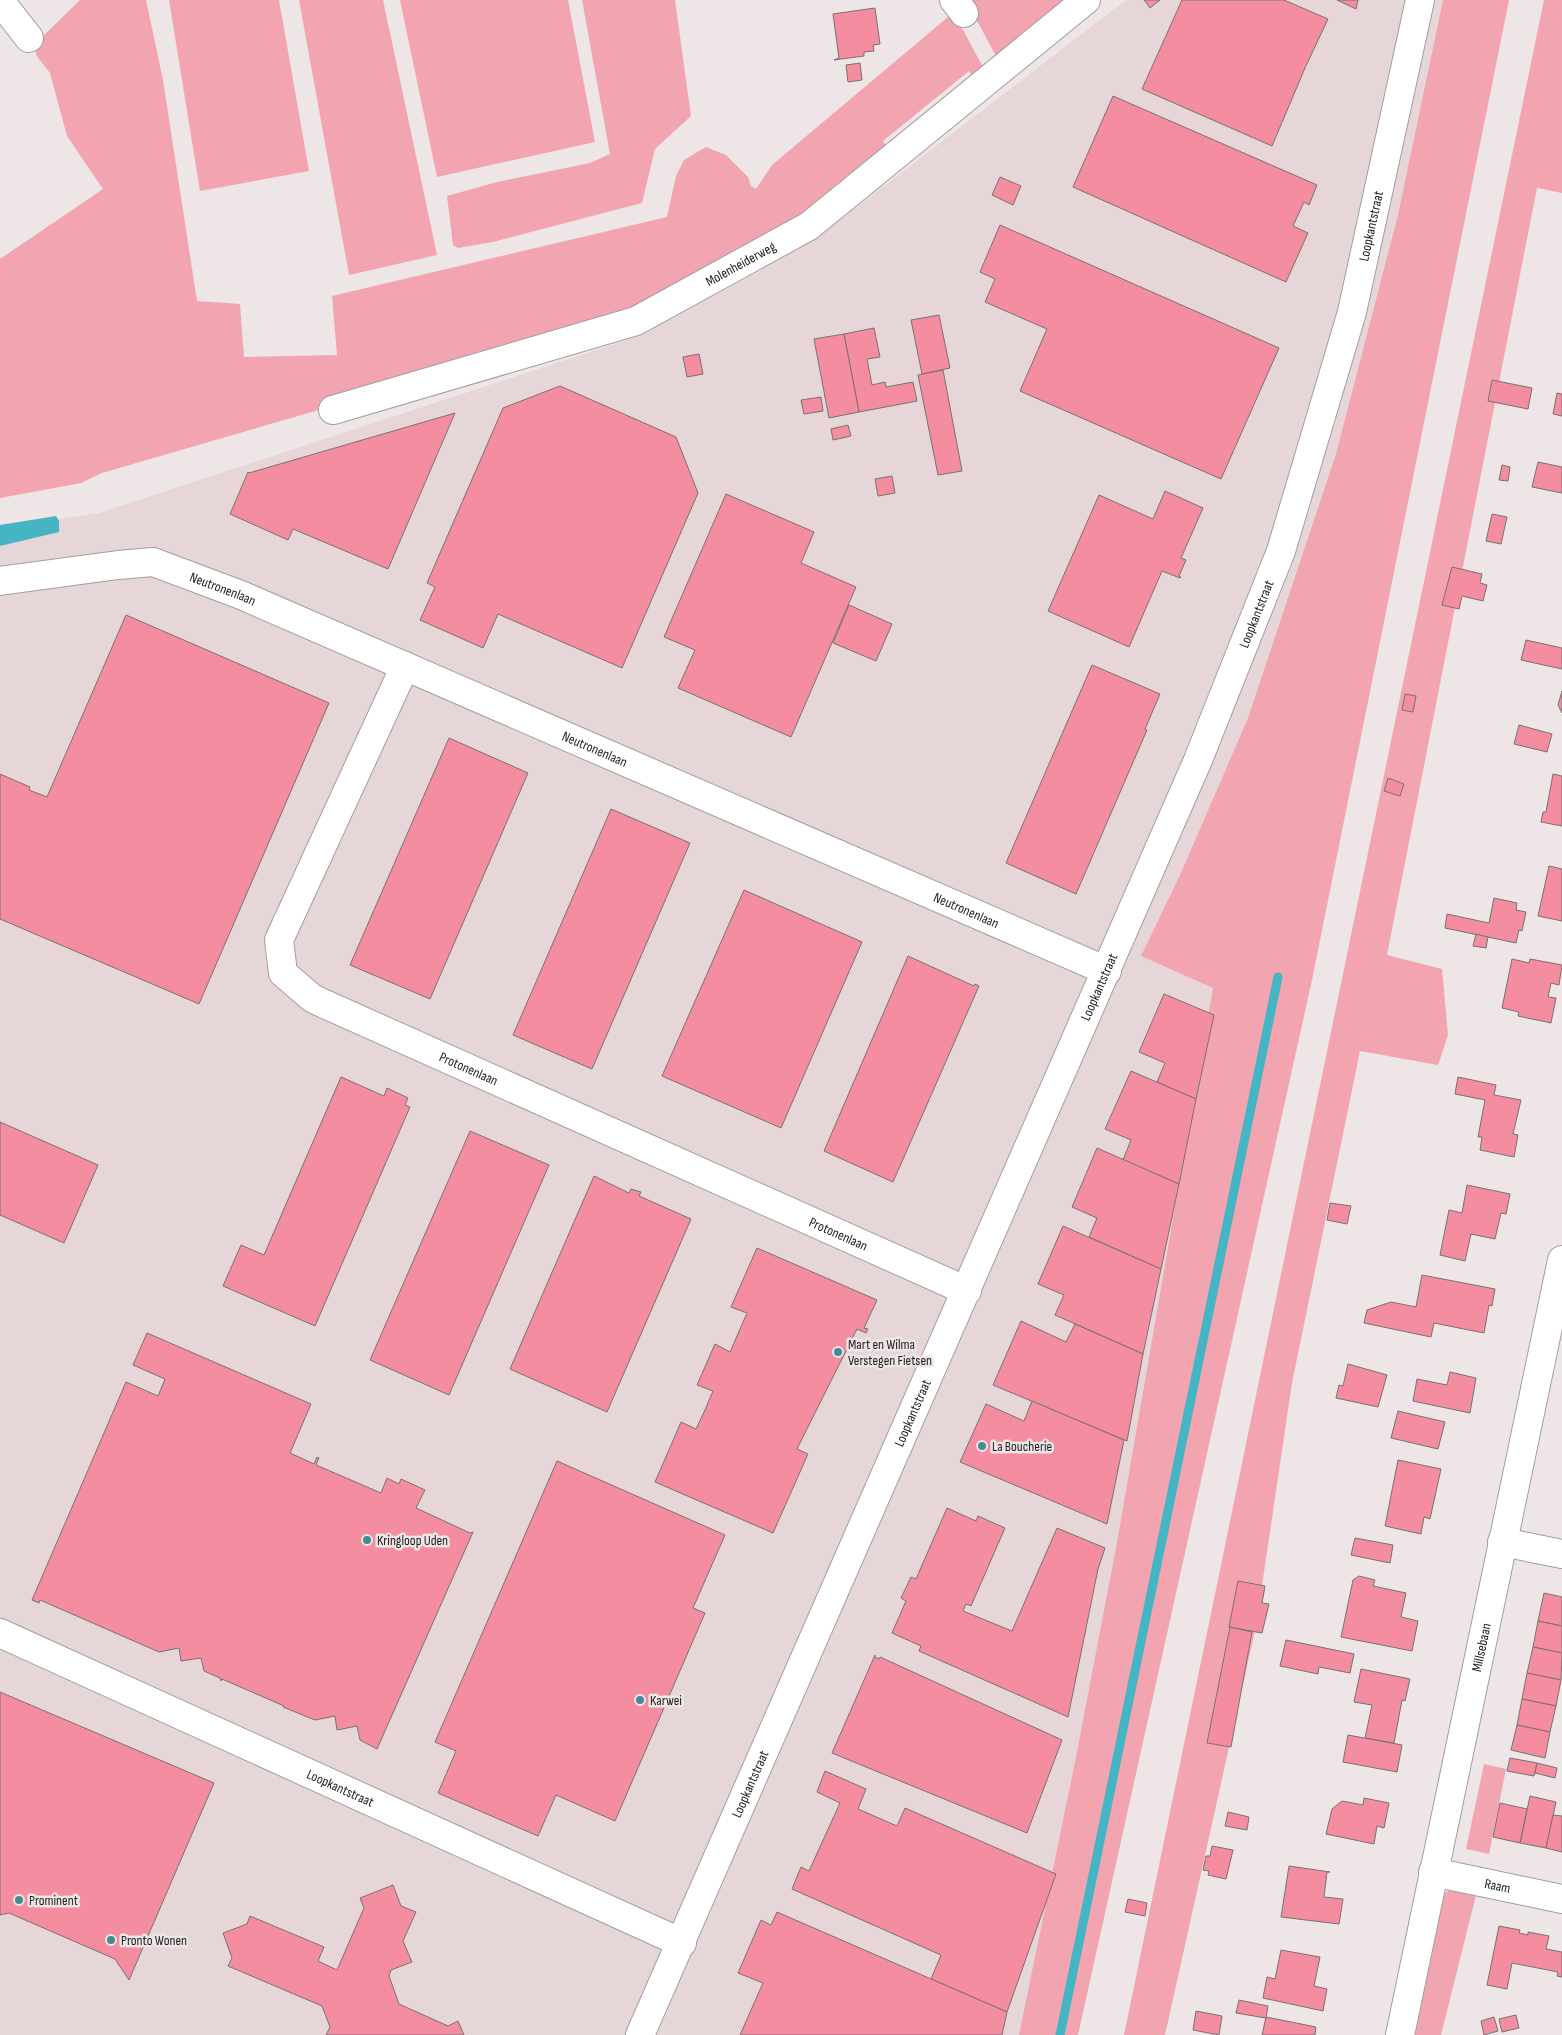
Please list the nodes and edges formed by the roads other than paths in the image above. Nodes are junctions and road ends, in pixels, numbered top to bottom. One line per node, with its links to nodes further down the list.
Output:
1 (1086, 0): 5 (street, Molenheiderweg)
2 (1420, 0): 8 (street, Loopkantstraat)
3 (0, 1): 4 (street)
4 (29, 38)
5 (333, 410)
6 (0, 581): 7 (street, Neutronenlaan)
7 (405, 666): 8 (street, Neutronenlaan); 10 (street, Protonenlaan)
8 (1107, 971): 10 (street, Loopkantstraat)
9 (1562, 1260): 11 (street, Millsebaan)
10 (967, 1291): 16 (street, Loopkantstraat)
11 (1502, 1542): 12 (street); 14 (street, Millsebaan)
12 (1562, 1554)
13 (0, 1633): 16 (street, Loopkantstraat)
14 (1433, 1872): 15 (street, Raam); 18 (street, Millsebaan)
15 (1562, 1898)
16 (682, 1942): 17 (street, Loopkantstraat)
17 (640, 2035)
18 (1400, 2035)

